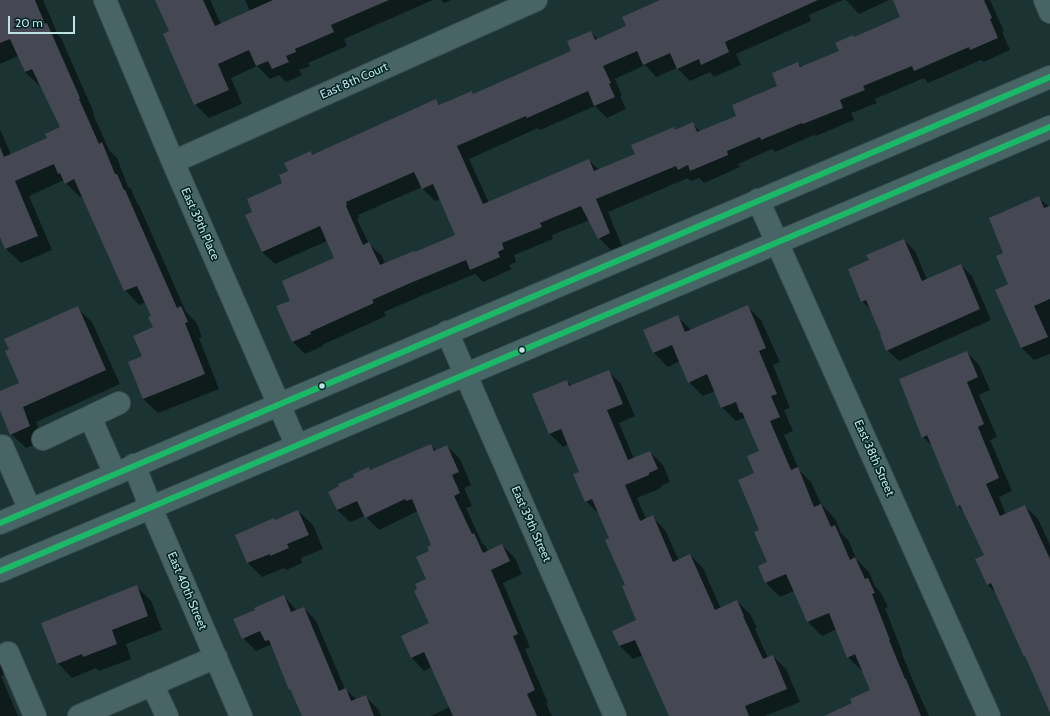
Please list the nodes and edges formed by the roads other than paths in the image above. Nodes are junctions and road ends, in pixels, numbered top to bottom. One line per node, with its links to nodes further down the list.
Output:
1 (105, 0): 7 (street, East 39th Place)
2 (536, 0): 7 (street, East 8th Court)
3 (1044, 0): 4 (street)
4 (1050, 12)
5 (1050, 77): 8 (main road)
6 (1050, 127): 9 (main road)
7 (173, 162): 13 (street, East 39th Place)
8 (758, 200): 9 (street, East 38th Street); 10 (main road)
9 (777, 243): 11 (main road); 31 (street, East 38th Street)
10 (447, 332): 11 (street, East 39th Street); 13 (main road)
11 (466, 375): 17 (main road); 30 (street, East 39th Street)
12 (119, 403): 14 (street)
13 (279, 404): 17 (street, East 39th Place); 18 (main road)
14 (90, 417): 15 (street); 18 (street, East 40th Street)
15 (43, 439)
16 (2, 446): 20 (street)
17 (297, 446): 19 (main road)
18 (124, 470): 19 (street, East 40th Street); 20 (main road)
19 (151, 508): 22 (main road); 24 (street, East 40th Street)
20 (30, 510): 21 (main road)
21 (0, 523)
22 (0, 571)
23 (8, 653): 27 (street)
24 (216, 657): 25 (street); 29 (street, East 40th Street)
25 (152, 684): 26 (street); 28 (street)
26 (89, 714)
27 (35, 716)
28 (166, 716)
29 (241, 716)
30 (616, 716)
31 (990, 716)

